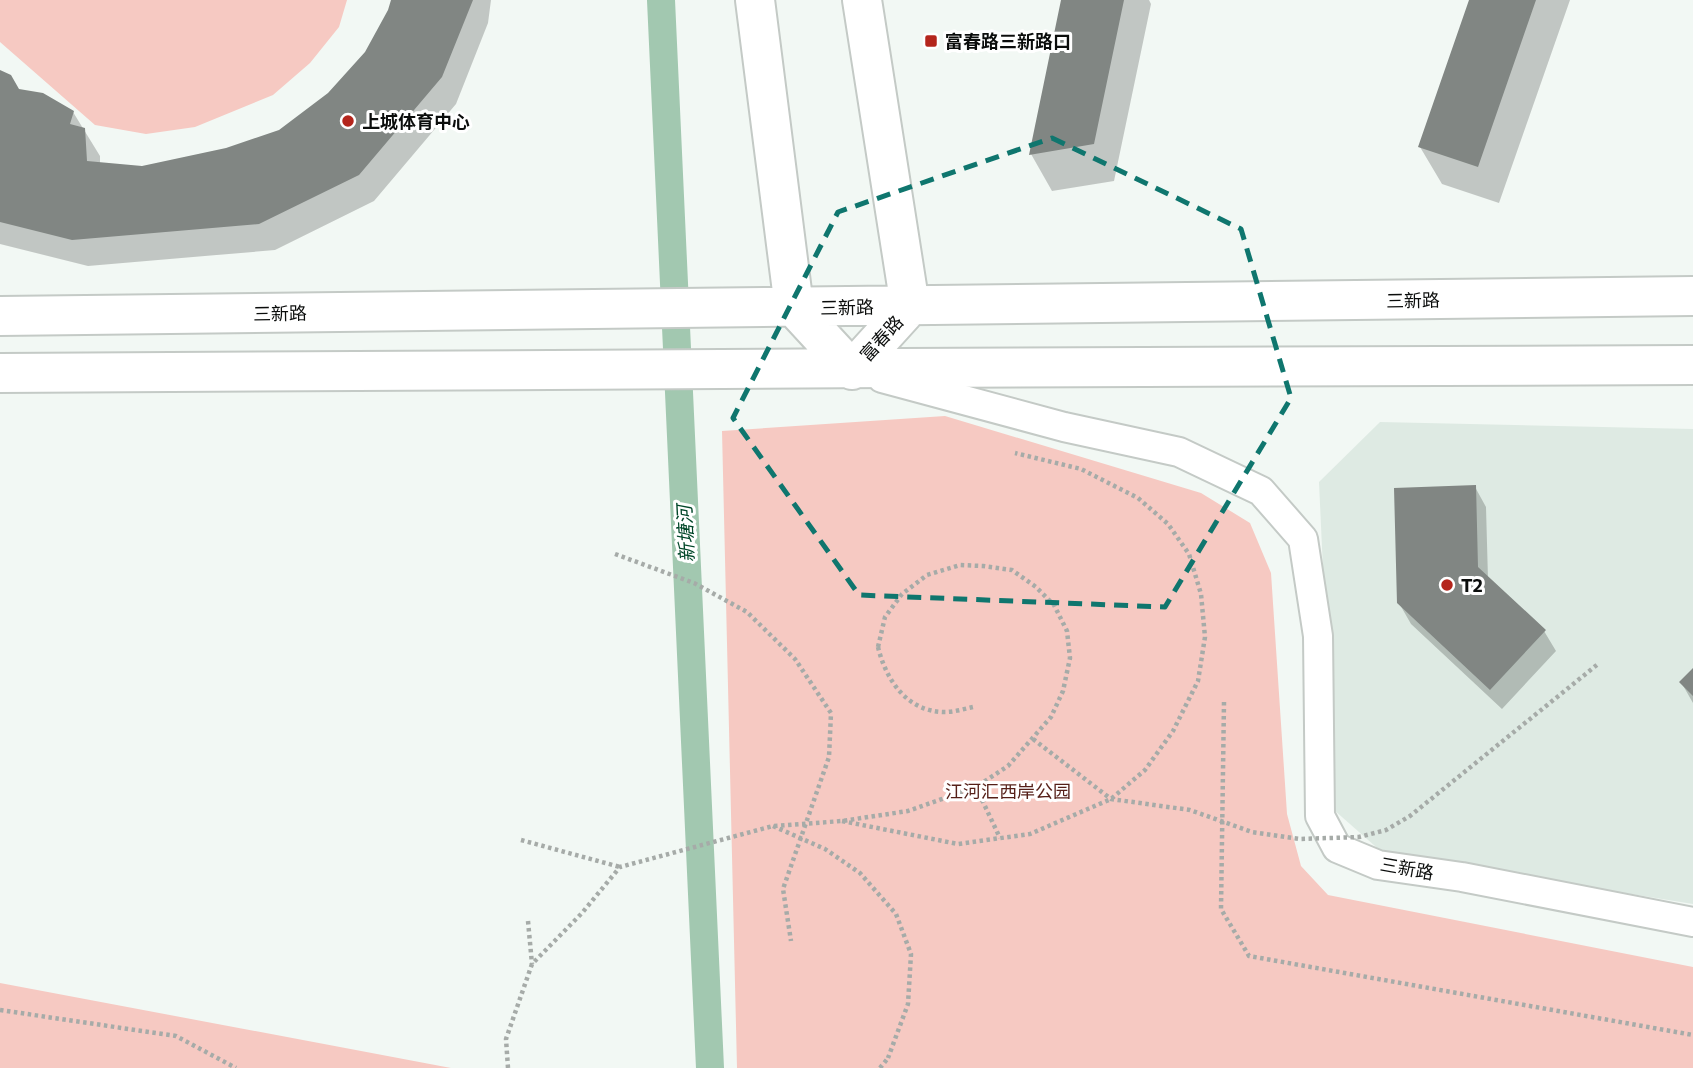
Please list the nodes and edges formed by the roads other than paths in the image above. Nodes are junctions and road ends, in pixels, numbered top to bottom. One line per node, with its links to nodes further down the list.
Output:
1 (755, 0): 5 (main road)
2 (862, 0): 4 (main road, 富春路)
3 (1693, 296): 4 (main road, 三新路)
4 (910, 306): 5 (main road, 三新路); 8 (main road, 富春路)
5 (794, 307): 6 (main road, 三新路); 8 (main road, 富春路)
6 (0, 316)
7 (1693, 365): 8 (main road, 三新路)
8 (852, 370): 9 (main road, 三新路); 10 (street, 三新路)
9 (0, 373)
10 (1693, 922)

